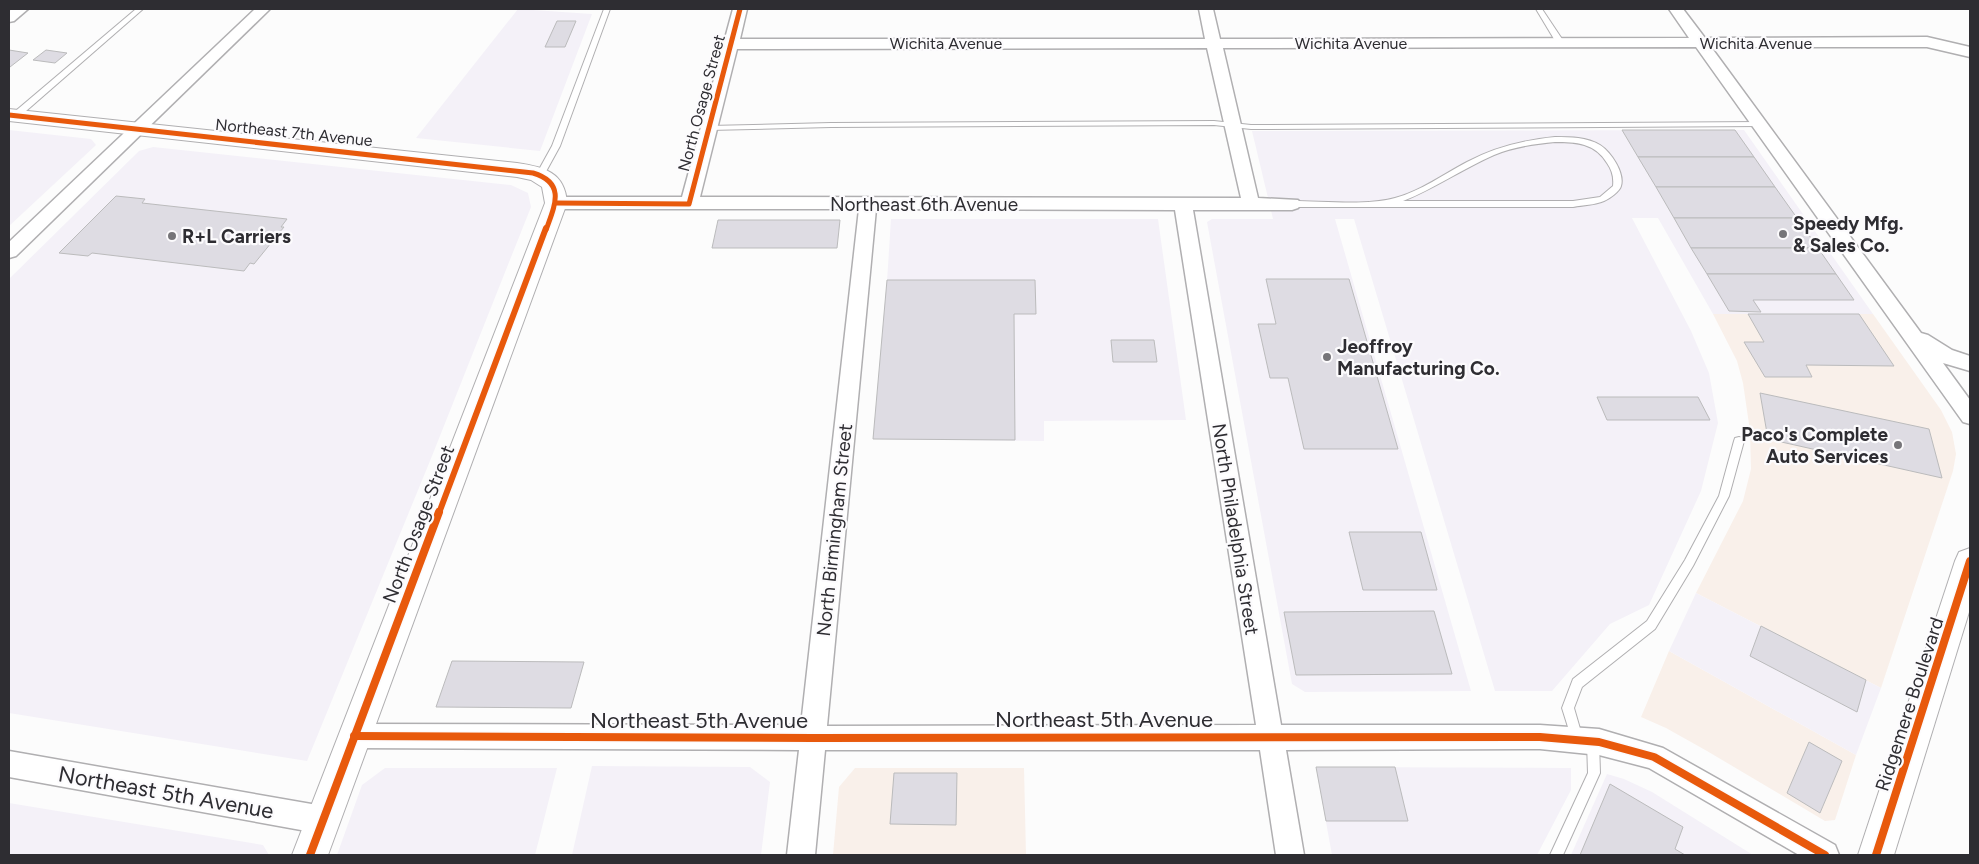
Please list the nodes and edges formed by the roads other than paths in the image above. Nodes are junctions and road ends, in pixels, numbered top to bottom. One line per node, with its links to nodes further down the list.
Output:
1 (21, 9): 9 (street)
2 (140, 9): 15 (lane)
3 (263, 9): 19 (street)
4 (607, 9): 20 (lane)
5 (740, 9): 13 (street, North Osage Street)
6 (1206, 9): 11 (street)
7 (1539, 9): 10 (lane)
8 (1676, 9): 12 (street)
9 (9, 18)
10 (1560, 42): 11 (street, Wichita Avenue); 12 (street, Wichita Avenue)
11 (1213, 43): 13 (street, Wichita Avenue); 17 (street)
12 (1701, 43): 14 (street, Wichita Avenue); 16 (street)
13 (731, 44): 18 (street, North Osage Street)
14 (1970, 52)
15 (12, 116): 19 (street, Northeast 7th Avenue)
16 (1761, 124): 17 (lane); 29 (street)
17 (1232, 125): 18 (lane); 24 (street)
18 (709, 128): 22 (street, North Osage Street)
19 (137, 129): 20 (street, Northeast 7th Avenue); 28 (street)
20 (540, 175): 21 (street)
21 (556, 203): 22 (street, Northeast 6th Avenue); 34 (street, North Osage Street)
22 (688, 204): 27 (street, Northeast 6th Avenue)
23 (1183, 204): 24 (street, Northeast 6th Avenue); 27 (street, Northeast 6th Avenue); 35 (street, North Philadelphia Street)
24 (1251, 204): 25 (street, Northeast 6th Avenue)
25 (1292, 204): 26 (lane)
26 (1373, 204): 26 (lane)
27 (868, 205): 36 (street, North Birmingham Street)
28 (9, 252)
29 (1909, 330): 30 (street); 31 (street)
30 (1970, 363)
31 (1970, 416)
32 (1740, 440): 37 (lane)
33 (1970, 561): 45 (street, Ridgemere Boulevard)
34 (354, 736): 36 (street, Northeast 5th Avenue); 39 (street, North Osage Street)
35 (1270, 736): 36 (street, Northeast 5th Avenue); 37 (street, Northeast 5th Avenue); 42 (street, North Philadelphia Street)
36 (813, 738): 41 (street, North Birmingham Street)
37 (1585, 741): 43 (lane); 44 (street, Northeast 5th Avenue)
38 (9, 764): 39 (street, Northeast 5th Avenue)
39 (323, 820): 40 (street, North Osage Street)
40 (310, 855)
41 (801, 855)
42 (1290, 855)
43 (1556, 855)
44 (1825, 855)
45 (1876, 855)

